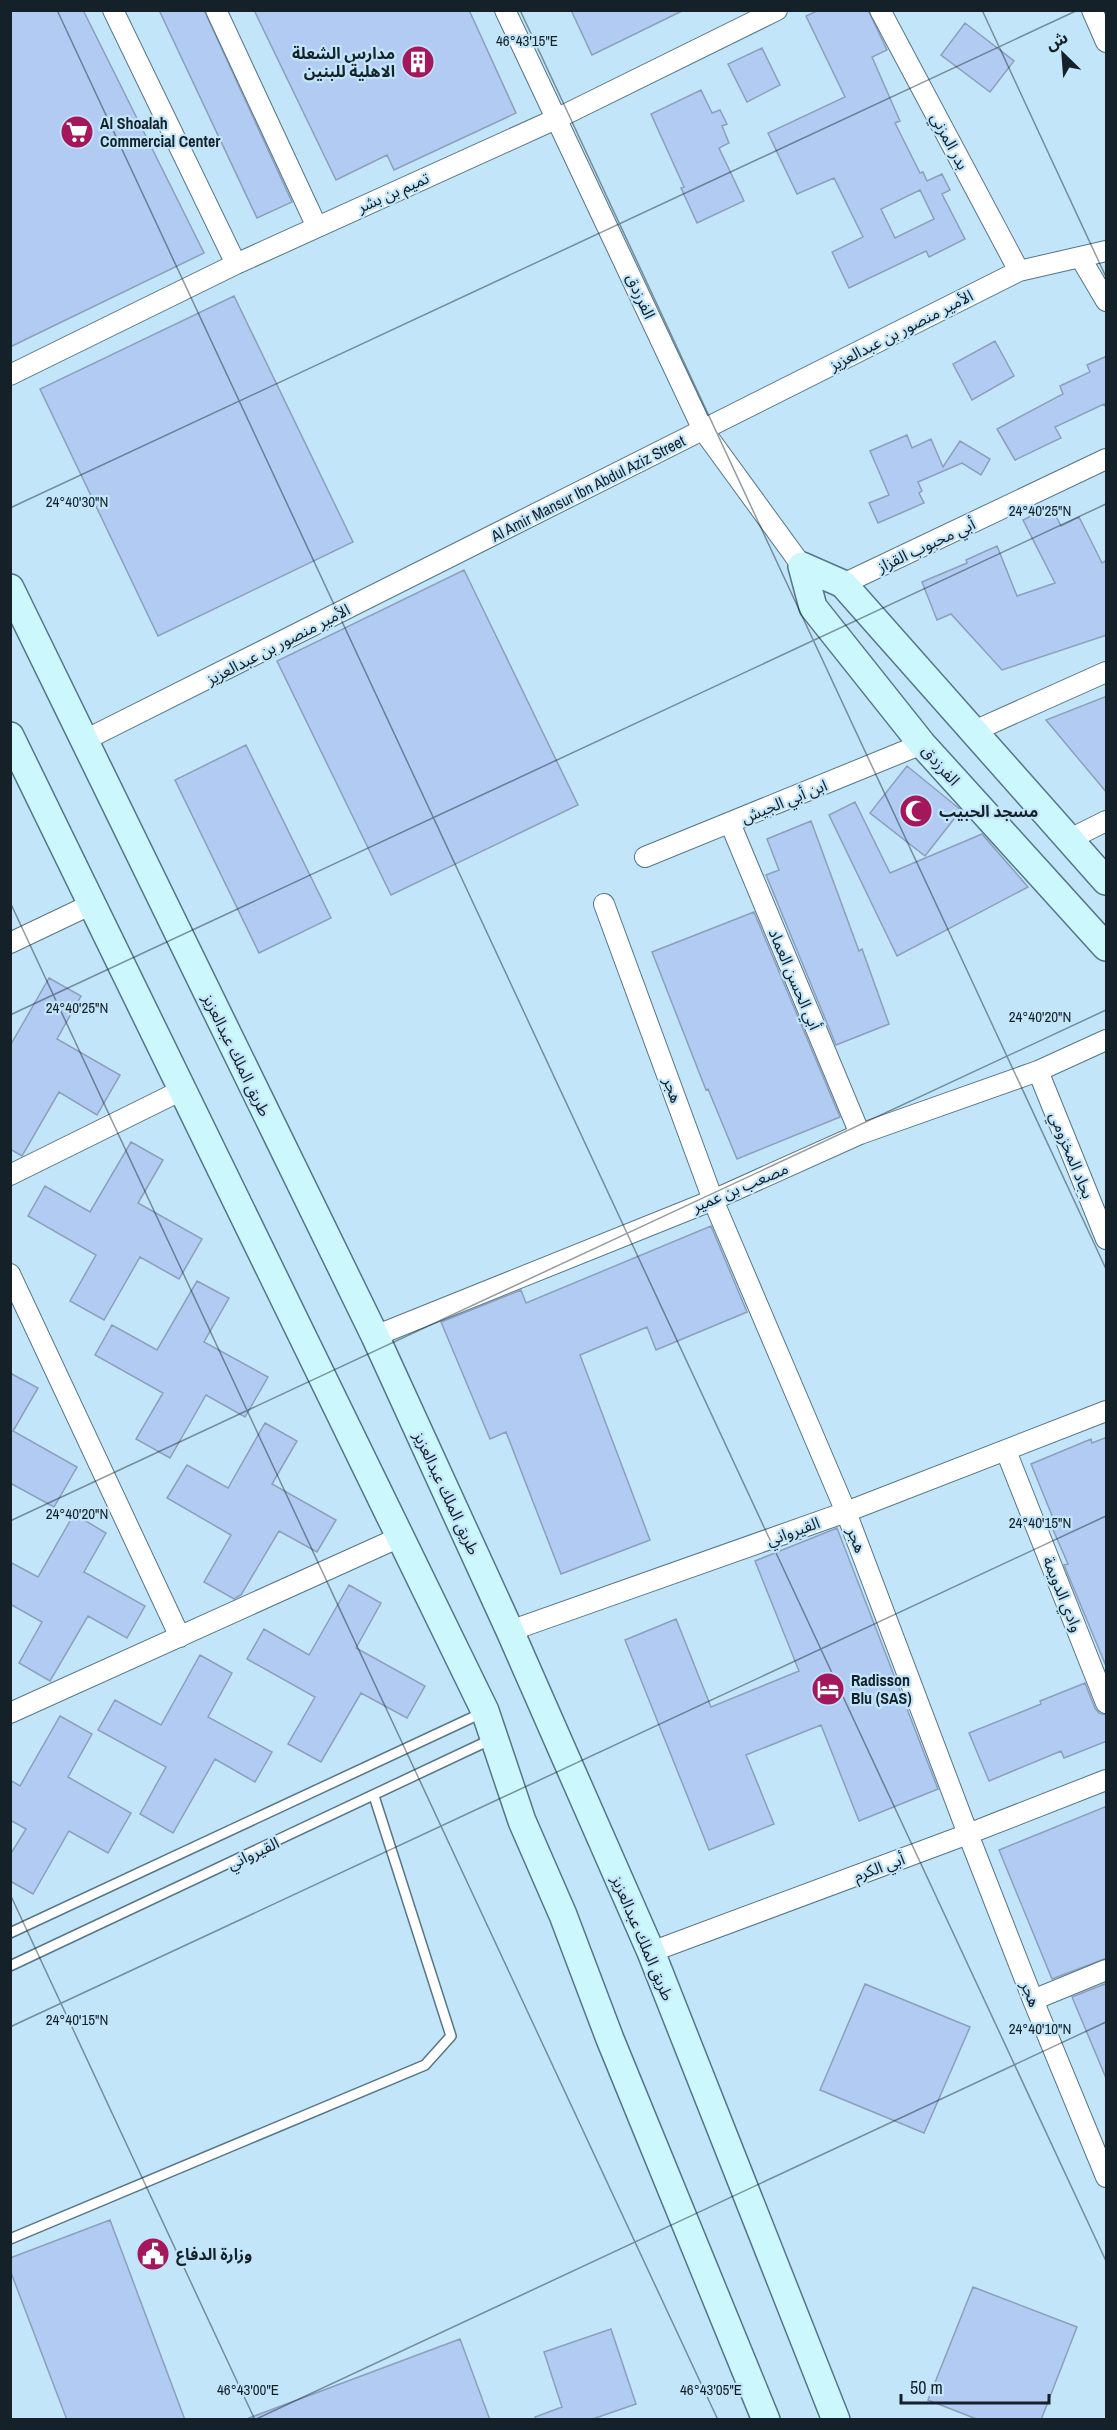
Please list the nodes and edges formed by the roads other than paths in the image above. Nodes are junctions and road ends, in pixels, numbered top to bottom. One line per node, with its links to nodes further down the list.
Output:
1 (113, 10): 12 (street)
2 (216, 10): 9 (street)
3 (506, 10): 8 (street, الفرزدق)
4 (777, 10): 8 (street, تميم بن بشر)
5 (880, 10): 13 (street, بدر المزني)
6 (1092, 10): 7 (street)
7 (1107, 42)
8 (558, 118): 9 (street, تميم بن بشر); 16 (street, الفرزدق)
9 (317, 227): 12 (street, تميم بن بشر)
10 (1107, 251): 11 (street, الأمير منصور بن عبدالعزيز)
11 (1080, 257): 13 (street, الأمير منصور بن عبدالعزيز); 14 (street)
12 (236, 264): 15 (street, تميم بن بشر)
13 (1019, 271): 16 (street, الأمير منصور بن عبدالعزيز)
14 (1107, 301)
15 (10, 375)
16 (703, 430): 18 (street, Al Amir Mansur Ibn Abdul Aziz Street); 19 (street, الفرزدق)
17 (1107, 459): 20 (street, أبي محبوب القزاز)
18 (472, 546): 24 (street, الأمير منصور بن عبدالعزيز)
19 (802, 566): 20 (main road); 25 (main road, الفرزدق)
20 (843, 584): 23 (main road)
21 (10, 588): 24 (main road, طريق الملك عبدالعزيز)
22 (1107, 672): 23 (street)
23 (972, 732): 29 (main road)
24 (83, 741): 44 (main road, طريق الملك عبدالعزيز)
25 (922, 744): 28 (street, ابن أبي الجيش); 35 (main road, الفرزدق)
26 (13, 748): 32 (main road)
27 (1107, 821): 29 (street)
28 (730, 823): 30 (street, ابن أبي الجيش); 39 (street, أبي الحسن العماد)
29 (1070, 839): 31 (main road)
30 (645, 857)
31 (1107, 881)
32 (92, 904): 34 (street); 38 (main road)
33 (604, 904): 41 (street, هجر)
34 (10, 943)
35 (1107, 947)
36 (1107, 1040): 37 (street, مصعب بن عمير)
37 (1038, 1071): 39 (street, مصعب بن عمير); 42 (street, بجاد المخزومي)
38 (182, 1090): 40 (street); 48 (main road)
39 (861, 1134): 41 (street, مصعب بن عمير)
40 (10, 1175)
41 (713, 1200): 44 (street, مصعب بن عمير); 47 (street, هجر)
42 (1107, 1239)
43 (10, 1274): 50 (street)
44 (375, 1336): 49 (main road, طريق الملك عبدالعزيز)
45 (1107, 1411): 46 (street, القيرواني)
46 (1006, 1451): 47 (street, القيرواني); 51 (street, وادي الدويمة)
47 (846, 1512): 49 (street, القيرواني); 57 (street, هجر)
48 (400, 1538): 50 (street); 52 (main road)
49 (510, 1631): 59 (main road, طريق الملك عبدالعزيز)
50 (180, 1637): 53 (street)
51 (1107, 1703)
52 (485, 1711): 54 (main road); 58 (lane, القيرواني)
53 (10, 1713)
54 (494, 1738): 56 (lane, القيرواني); 66 (main road)
55 (1107, 1780): 57 (street, أبي الكرم)
56 (374, 1796): 60 (lane, القيرواني); 65 (lane)
57 (968, 1834): 59 (street, أبي الكرم); 62 (street, هجر)
58 (10, 1933)
59 (651, 1952): 67 (main road, طريق الملك عبدالعزيز)
60 (10, 1966)
61 (1107, 1970): 62 (street)
62 (1033, 2000): 63 (street, هجر)
63 (1101, 2151): 64 (street, هجر)
64 (1107, 2177)
65 (10, 2239)
66 (766, 2420)
67 (836, 2420)

